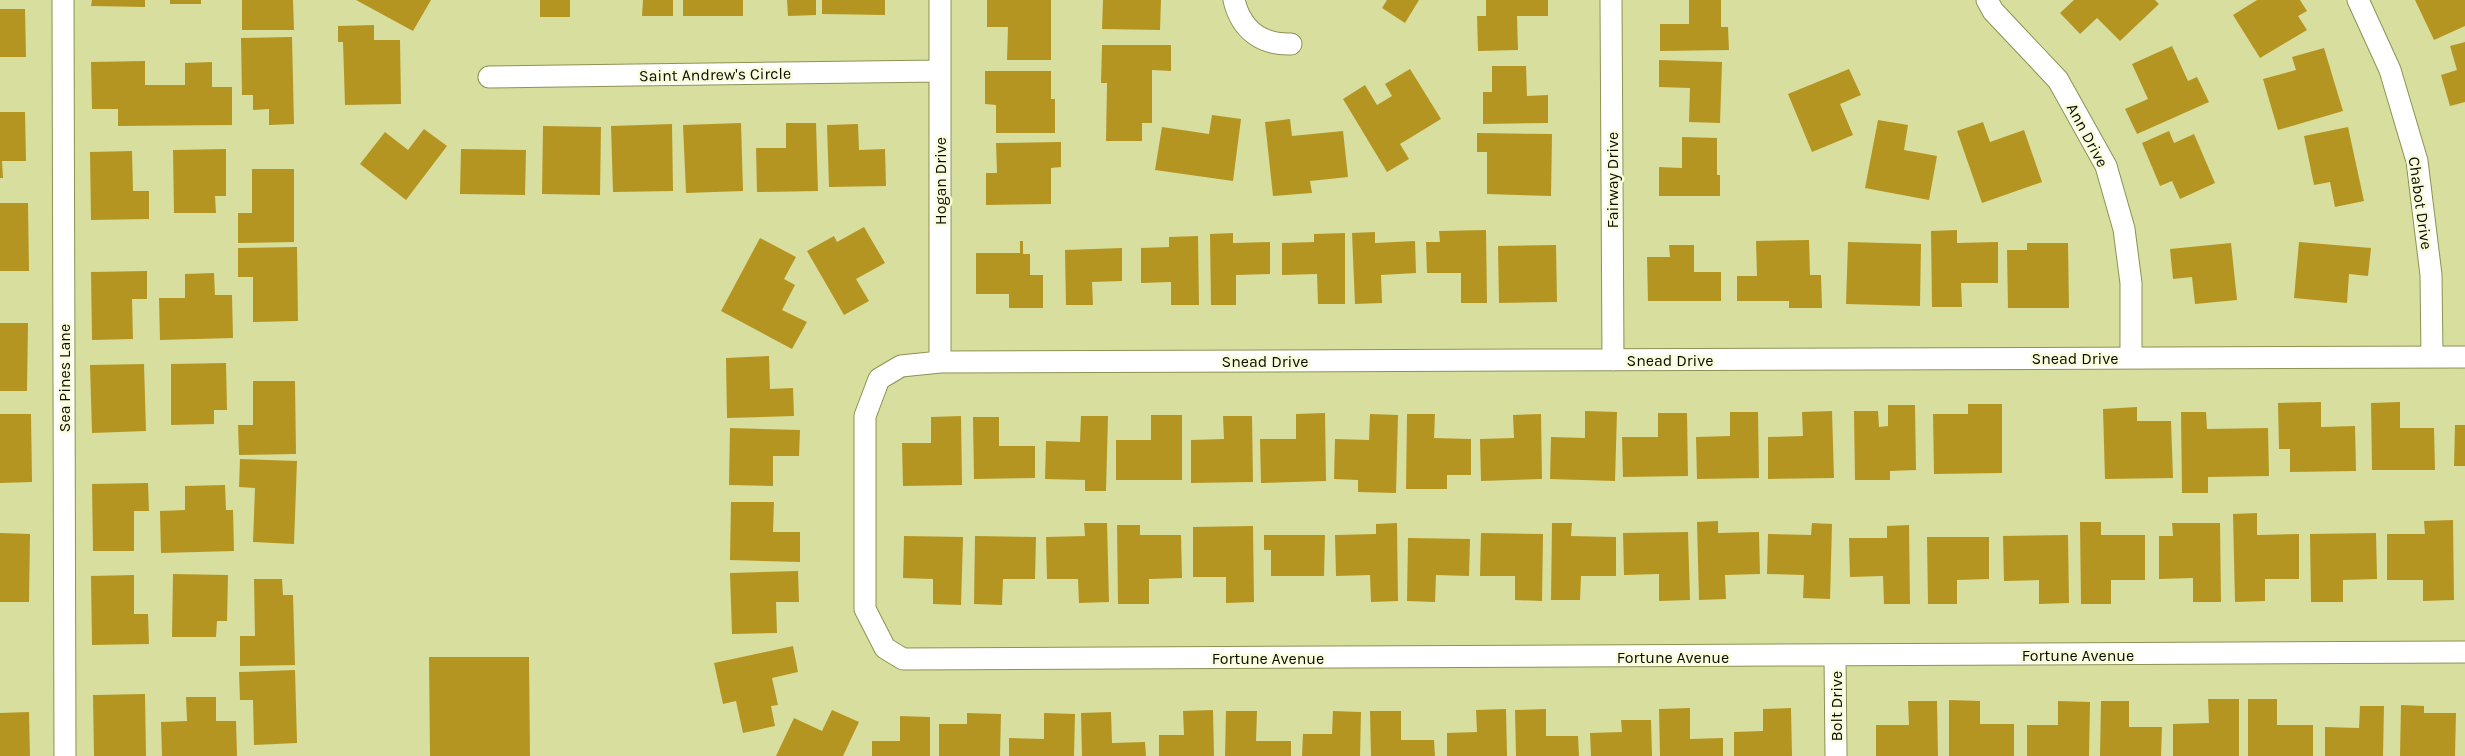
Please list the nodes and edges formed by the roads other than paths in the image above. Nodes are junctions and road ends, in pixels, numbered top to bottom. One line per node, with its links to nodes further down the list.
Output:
1 (63, 0): 18 (street, Sea Pines Lane)
2 (940, 0): 8 (street, Hogan Drive)
3 (1234, 0): 7 (street)
4 (1612, 0): 13 (street, Fairway Drive)
5 (1986, 0): 12 (street, Ann Drive)
6 (2358, 0): 10 (street, Chabot Drive)
7 (1291, 44)
8 (940, 71): 9 (street, Saint Andrew's Circle); 14 (street, Hogan Drive)
9 (490, 77)
10 (2432, 357): 11 (street, Snead Drive); 12 (street, Snead Drive)
11 (2465, 357)
12 (2131, 358): 13 (street, Snead Drive)
13 (1613, 360): 14 (street, Snead Drive)
14 (940, 362): 15 (street, Snead Drive)
15 (885, 648): 17 (street, Fortune Avenue)
16 (2465, 652): 17 (street, Fortune Avenue)
17 (1836, 656): 19 (street, Bolt Drive)
18 (65, 756)
19 (1836, 756)

